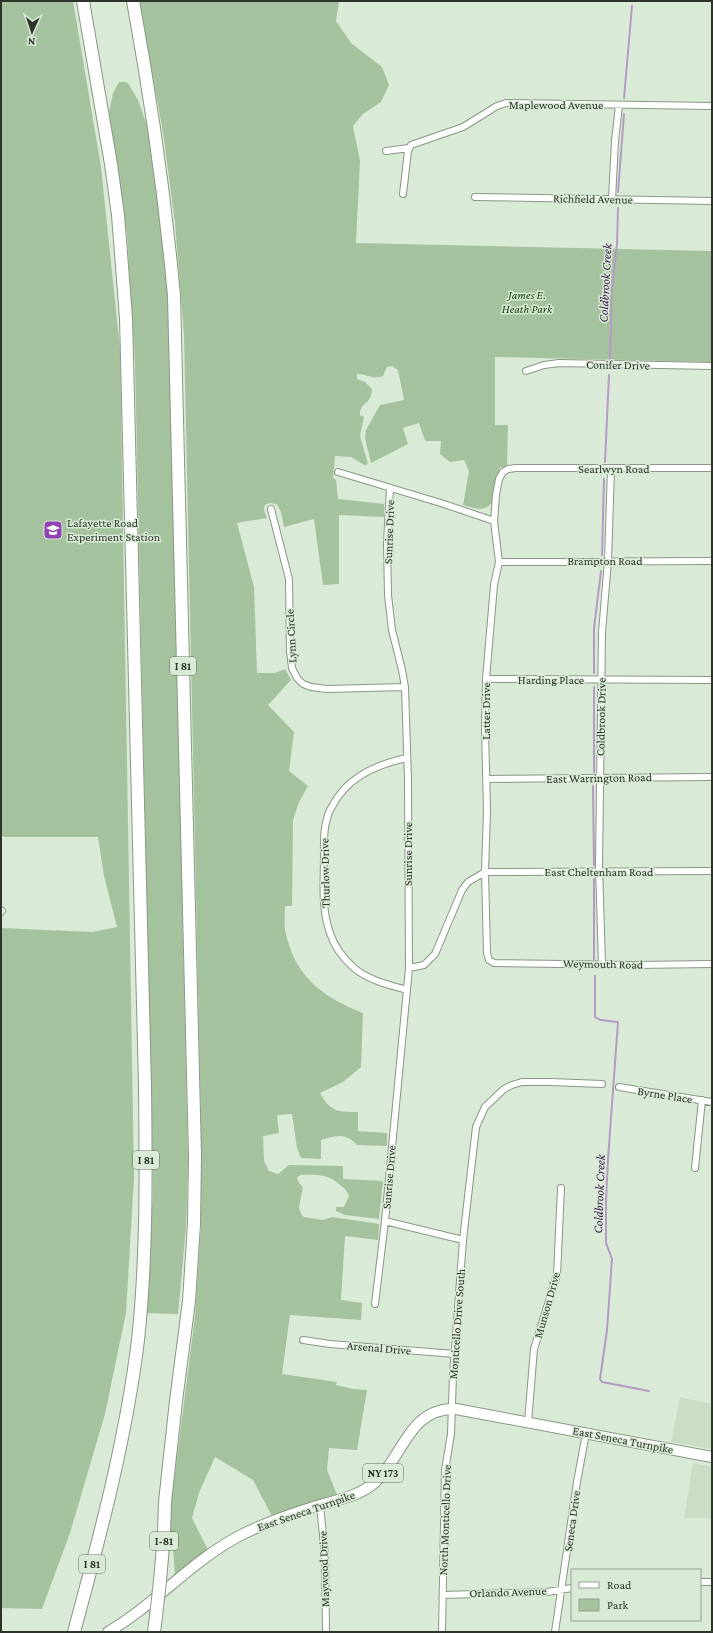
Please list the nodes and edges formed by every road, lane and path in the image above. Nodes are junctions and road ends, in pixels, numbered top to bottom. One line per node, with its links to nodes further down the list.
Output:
1 (83, 1): 61 (highway, I 81)
2 (133, 1): 54 (highway, I 81)
3 (619, 105): 4 (street, Maplewood Avenue); 5 (street, Maplewood Avenue); 9 (street)
4 (712, 106)
5 (409, 148): 6 (street, Maplewood Avenue); 7 (street)
6 (386, 151)
7 (403, 194)
8 (475, 197): 9 (street, Richfield Avenue)
9 (612, 199): 10 (street, Richfield Avenue)
10 (712, 201)
11 (712, 366): 12 (street, Conifer Drive)
12 (526, 371)
13 (516, 468): 15 (street, Searlwyn Road); 19 (street, Latter Drive)
14 (712, 468): 15 (street, Searlwyn Road)
15 (611, 469): 20 (street, Coldbrook Drive)
16 (338, 472): 17 (street)
17 (390, 488): 19 (street); 26 (street, Sunrise Drive)
18 (271, 509): 26 (street, Lynn Circle)
19 (494, 521): 22 (street, Latter Drive)
20 (608, 561): 21 (street, Brampton Road); 22 (street, Brampton Road); 24 (street, Coldbrook Drive)
21 (712, 561)
22 (499, 562): 23 (street, Latter Drive)
23 (486, 679): 24 (street, Harding Place); 30 (street, Latter Drive)
24 (601, 680): 25 (street, Harding Place); 29 (street, Coldbrook Drive)
25 (712, 680)
26 (405, 687): 27 (street, Sunrise Drive)
27 (408, 758): 37 (street, Sunrise Drive); 38 (street, Thurlow Drive)
28 (712, 777): 29 (street, East Warrington Road)
29 (600, 778): 30 (street, East Warrington Road); 31 (street, Coldbrook Drive)
30 (487, 779): 33 (street, Latter Drive)
31 (600, 871): 32 (street, East Cheltenham Road); 33 (street, East Cheltenham Road); 36 (street, Coldbrook Drive)
32 (712, 871)
33 (485, 872): 34 (street, Latter Drive); 37 (street)
34 (494, 963): 36 (street, Weymouth Road)
35 (712, 964): 36 (street, Weymouth Road)
36 (602, 965)
37 (409, 968): 38 (street, Sunrise Drive)
38 (407, 990): 45 (street, Sunrise Drive)
39 (602, 1084): 46 (street, Monticello Drive South)
40 (619, 1088): 41 (street, Byrne Place)
41 (702, 1100): 42 (street, Byrne Place); 43 (street)
42 (712, 1102)
43 (695, 1168)
44 (561, 1188): 51 (street, Munson Drive)
45 (385, 1221): 46 (street); 47 (street, Sunrise Drive)
46 (463, 1240): 49 (street, Monticello Drive South)
47 (375, 1304)
48 (304, 1340): 49 (street, Arsenal Drive)
49 (455, 1354): 50 (street, Monticello Drive South)
50 (452, 1409): 51 (main road, East Seneca Turnpike / NY 173); 55 (main road, East Seneca Turnpike / NY 173); 60 (street, North Monticello Drive)
51 (528, 1422): 52 (main road, East Seneca Turnpike / NY 173)
52 (586, 1433): 53 (main road, East Seneca Turnpike / NY 173); 59 (street, Seneca Drive)
53 (712, 1457)
54 (165, 1502): 63 (highway, I-81, bridge)
55 (320, 1505): 62 (main road, East Seneca Turnpike / NY 173); 64 (street, Maywood Drive)
56 (701, 1582): 57 (street)
57 (712, 1582)
58 (571, 1588): 59 (street, Orlando Avenue)
59 (561, 1590): 60 (street, Orlando Avenue); 66 (street, Seneca Drive)
60 (444, 1594): 65 (street, North Monticello Drive)
61 (74, 1632)
62 (108, 1632)
63 (154, 1632)
64 (326, 1632)
65 (442, 1632)
66 (555, 1632)

